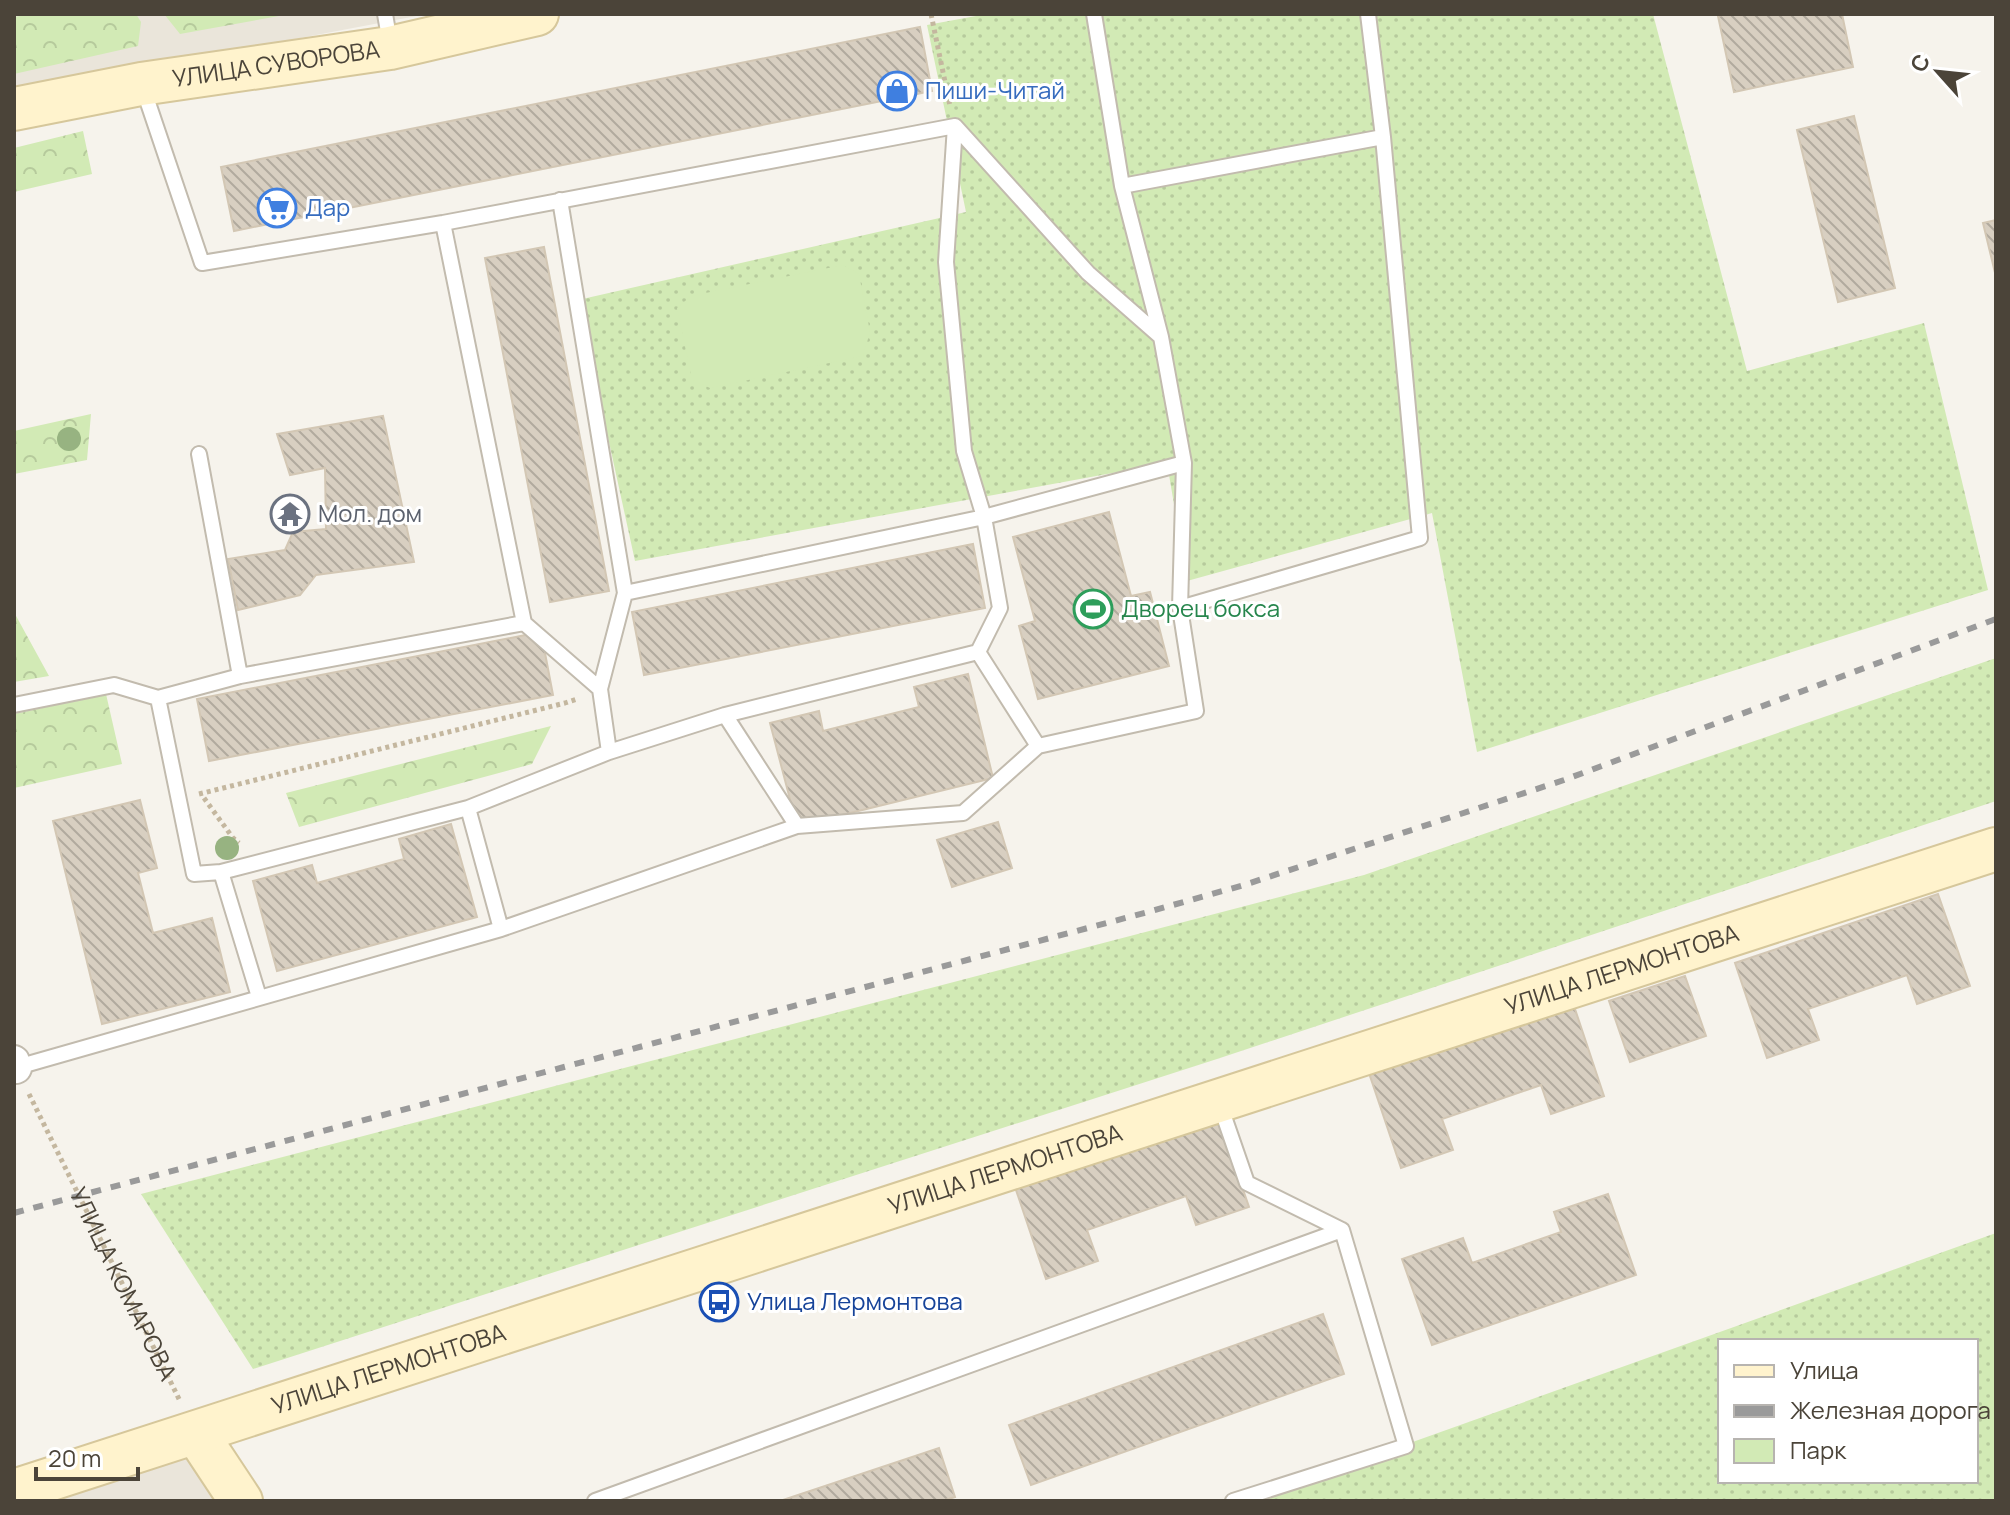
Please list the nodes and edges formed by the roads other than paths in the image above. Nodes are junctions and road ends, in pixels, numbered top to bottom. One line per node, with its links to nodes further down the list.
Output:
1 (537, 14): 4 (main road, УЛИЦА СУВОРОВА)
2 (1094, 14): 9 (lane)
3 (1368, 14): 8 (lane)
4 (388, 31): 5 (main road, УЛИЦА СУВОРОВА)
5 (141, 84): 6 (main road, УЛИЦА СУВОРОВА); 11 (lane)
6 (14, 109)
7 (955, 126): 10 (lane); 12 (lane); 15 (lane)
8 (1383, 137): 9 (lane); 17 (lane)
9 (1122, 186): 12 (lane)
10 (560, 200): 11 (lane); 16 (lane)
11 (443, 223): 18 (lane)
12 (1161, 337): 14 (lane)
13 (199, 454): 20 (lane)
14 (1184, 463): 15 (lane); 17 (lane)
15 (984, 517): 16 (lane); 19 (lane)
16 (625, 593): 21 (lane)
17 (1180, 608): 25 (lane)
18 (524, 623): 20 (lane); 21 (lane)
19 (978, 652): 24 (lane); 25 (lane)
20 (240, 676): 22 (lane)
21 (600, 689): 26 (lane)
22 (158, 698): 23 (lane); 30 (lane)
23 (14, 705)
24 (725, 715): 26 (lane); 28 (lane)
25 (1038, 746): 28 (lane)
26 (609, 752): 27 (lane)
27 (468, 808): 30 (lane); 31 (lane)
28 (797, 826): 31 (lane)
29 (1996, 849): 34 (main road, УЛИЦА ЛЕРМОНТОВА)
30 (221, 872): 32 (lane)
31 (501, 929): 32 (lane)
32 (259, 997): 33 (lane)
33 (15, 1066)
34 (1219, 1101): 35 (lane); 36 (main road, УЛИЦА ЛЕРМОНТОВА)
35 (1342, 1230): 39 (lane); 40 (lane)
36 (196, 1433): 37 (main road, УЛИЦА ЛЕРМОНТОВА); 38 (main road)
37 (14, 1491)
38 (241, 1501)
39 (595, 1501)
40 (1233, 1501)

